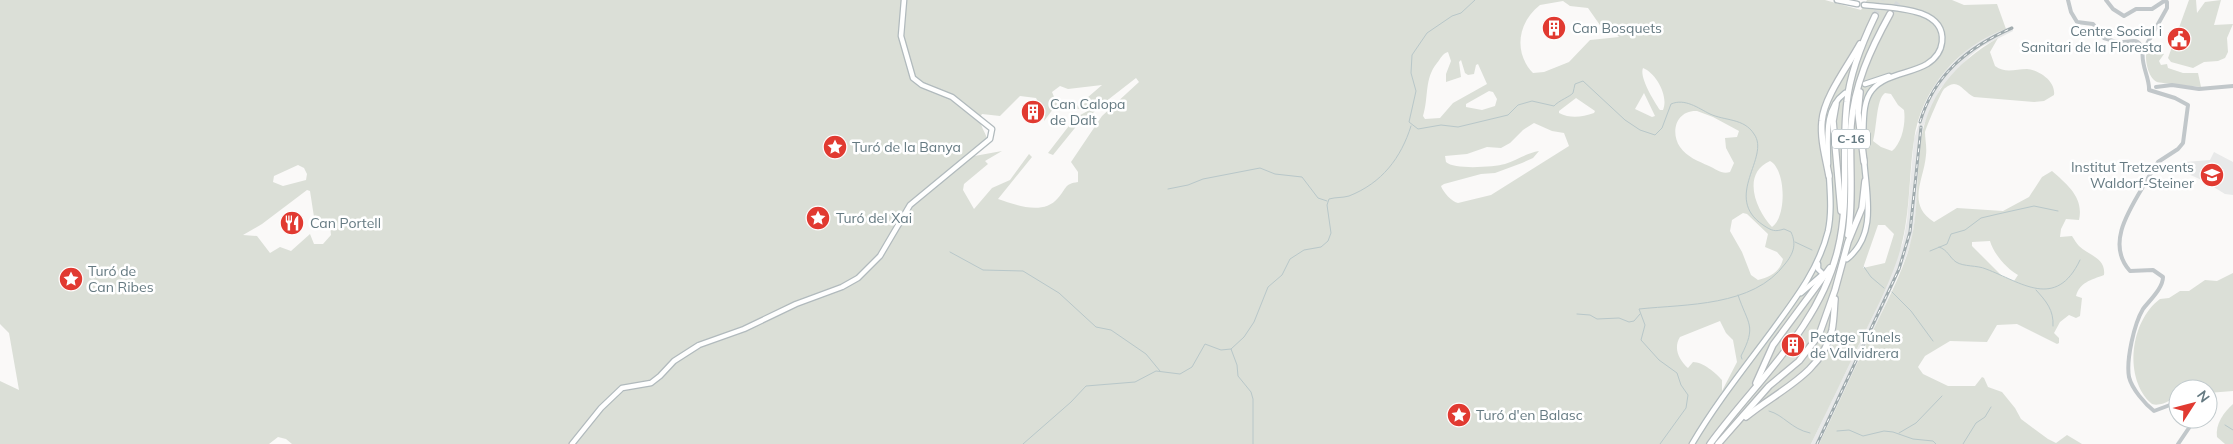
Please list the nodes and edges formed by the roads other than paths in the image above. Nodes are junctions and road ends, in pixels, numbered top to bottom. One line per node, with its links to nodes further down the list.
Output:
1 (904, 0): 35 (main road)
2 (1837, 0): 5 (main road)
3 (2068, 0): 11 (street)
4 (2106, 0): 11 (street)
5 (1857, 4): 6 (street)
6 (1864, 5): 12 (main road)
7 (1890, 14): 10 (highway, C-16)
8 (1875, 16): 9 (highway, C-16)
9 (1868, 30): 22 (highway); 24 (highway, C-16)
10 (1880, 33): 21 (highway); 25 (highway, C-16)
11 (2143, 51): 14 (street)
12 (1903, 73): 13 (main road); 17 (main road)
13 (1865, 84): 17 (street)
14 (2150, 85): 16 (street); 18 (street)
15 (2233, 86): 16 (street)
16 (2156, 87): 18 (street)
17 (1870, 92): 21 (main road)
18 (2153, 92): 32 (street)
19 (1845, 93): 20 (main road)
20 (1836, 104): 22 (main road); 24 (highway)
21 (1864, 162): 23 (main road)
22 (1829, 176): 26 (main road)
23 (1865, 181): 25 (highway); 27 (main road)
24 (1838, 249): 28 (highway, C-16)
25 (1846, 249): 29 (highway, C-16)
26 (1821, 253): 30 (main road); 30 (main road)
27 (1847, 259)
28 (1835, 260): 31 (highway, C-16); 31 (highway, C-16)
29 (1835, 290): 34 (highway, C-16); 34 (highway, C-16)
30 (1790, 306): 36 (main road)
31 (1752, 392): 37 (highway, C-16)
32 (2168, 406)
33 (2188, 429): 39 (street)
34 (1731, 430): 38 (highway, C-16)
35 (572, 444)
36 (1692, 444)
37 (1710, 444)
38 (1718, 444)
39 (2178, 444)

